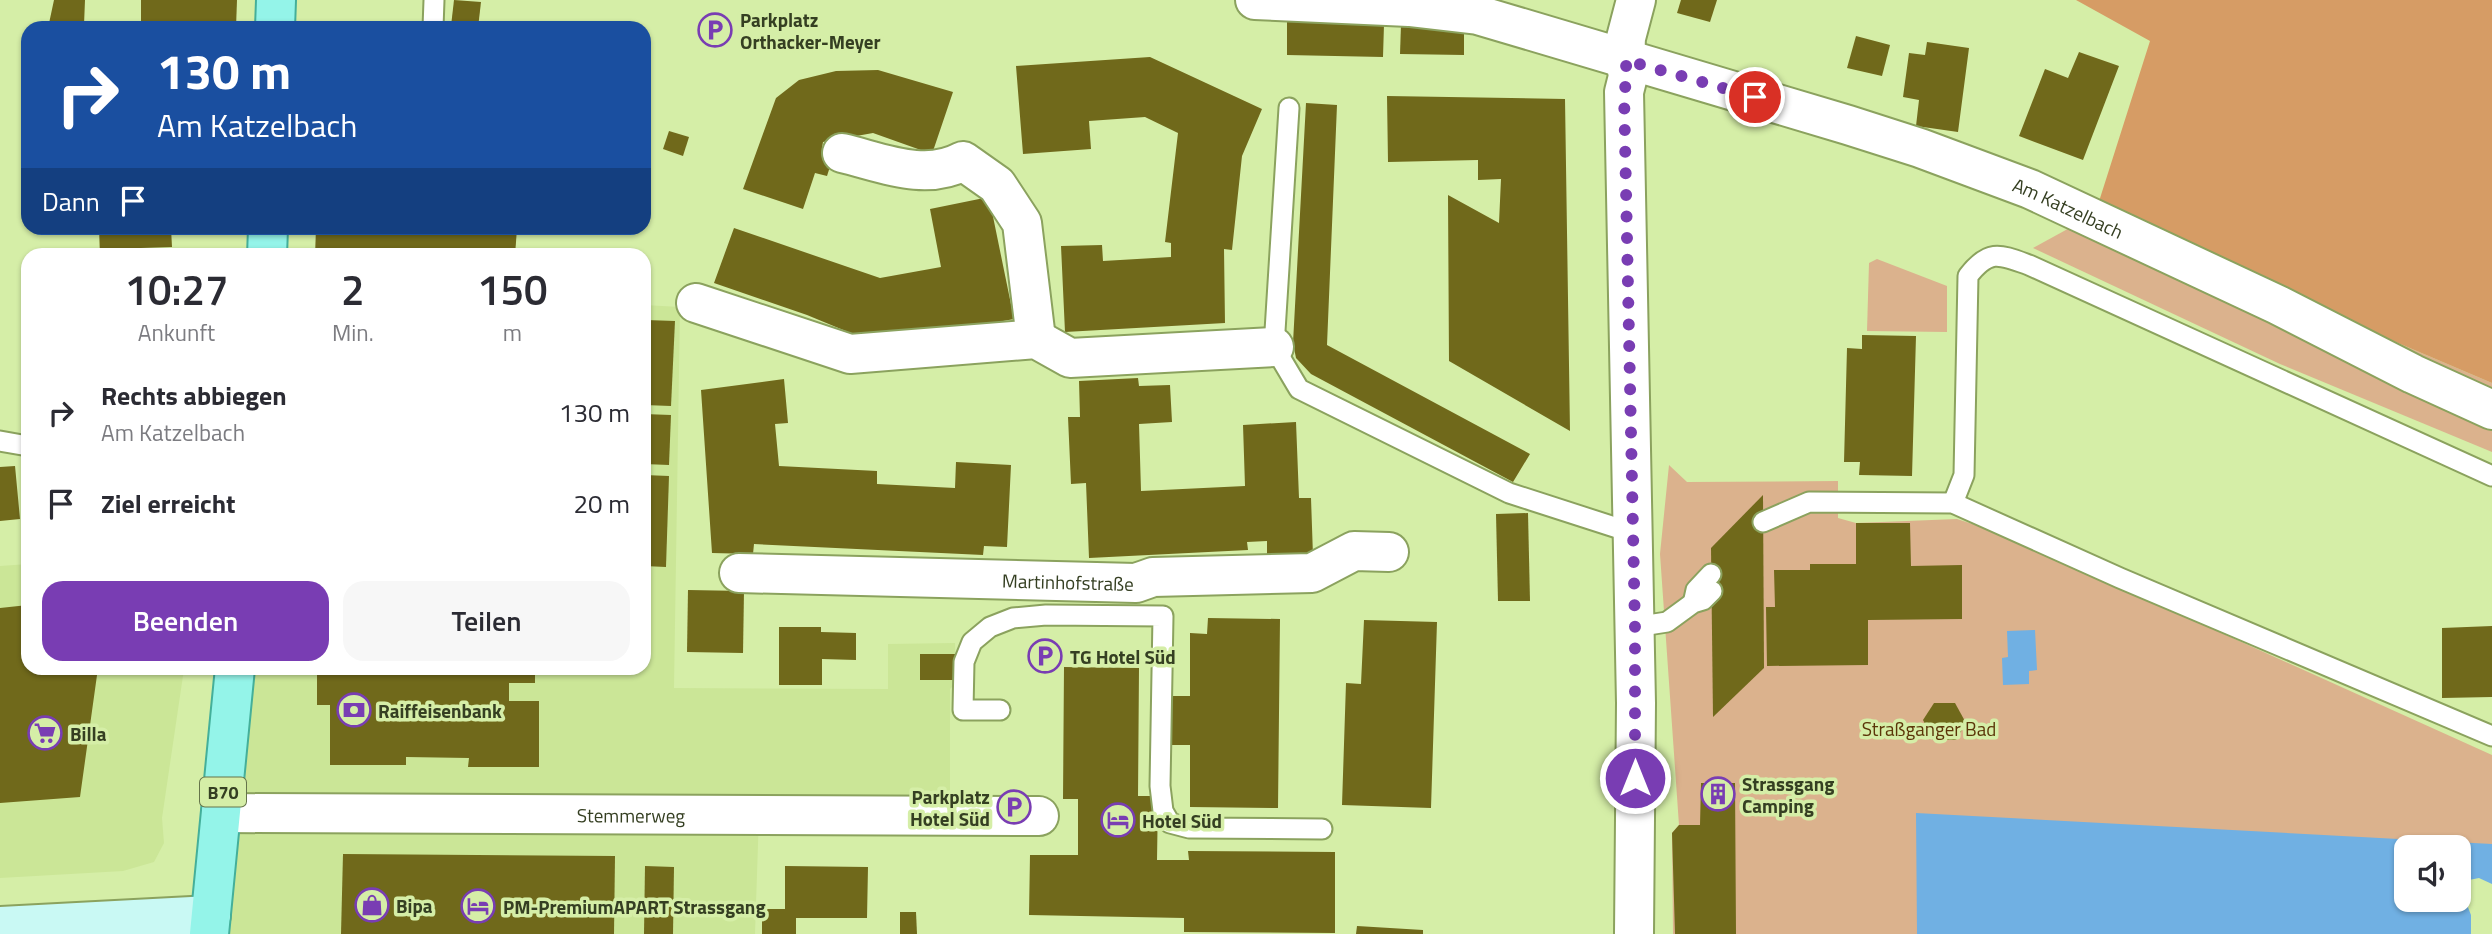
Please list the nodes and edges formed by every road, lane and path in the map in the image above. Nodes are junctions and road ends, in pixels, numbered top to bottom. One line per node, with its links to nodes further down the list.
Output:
1 (276, 0): 5 (main road)
2 (434, 0): 6 (lane)
3 (1255, 0): 7 (street, Am Katzelbach)
4 (1636, 0): 7 (street)
5 (275, 21)
6 (433, 21)
7 (1625, 60): 13 (street, Am Katzelbach); 19 (street)
8 (1289, 108): 12 (lane)
9 (842, 153): 11 (street)
10 (696, 303): 11 (street)
11 (1036, 339): 12 (street)
12 (1274, 346): 19 (lane)
13 (2492, 410)
14 (0, 440): 15 (lane)
15 (21, 444)
16 (2492, 476): 17 (lane)
17 (1953, 503): 18 (lane); 26 (lane)
18 (1766, 527)
19 (1633, 533): 23 (street)
20 (1389, 552): 21 (street, Martinhofstraße)
21 (739, 573)
22 (1711, 582): 23 (lane)
23 (1635, 628): 32 (street)
24 (234, 675): 27 (main road, B70)
25 (1000, 710): 29 (lane)
26 (2492, 736)
27 (221, 813): 28 (street, Stemmerweg); 30 (main road, B70)
28 (1039, 816)
29 (1322, 829)
30 (210, 925): 31 (street)
31 (0, 926)
32 (1634, 934)

